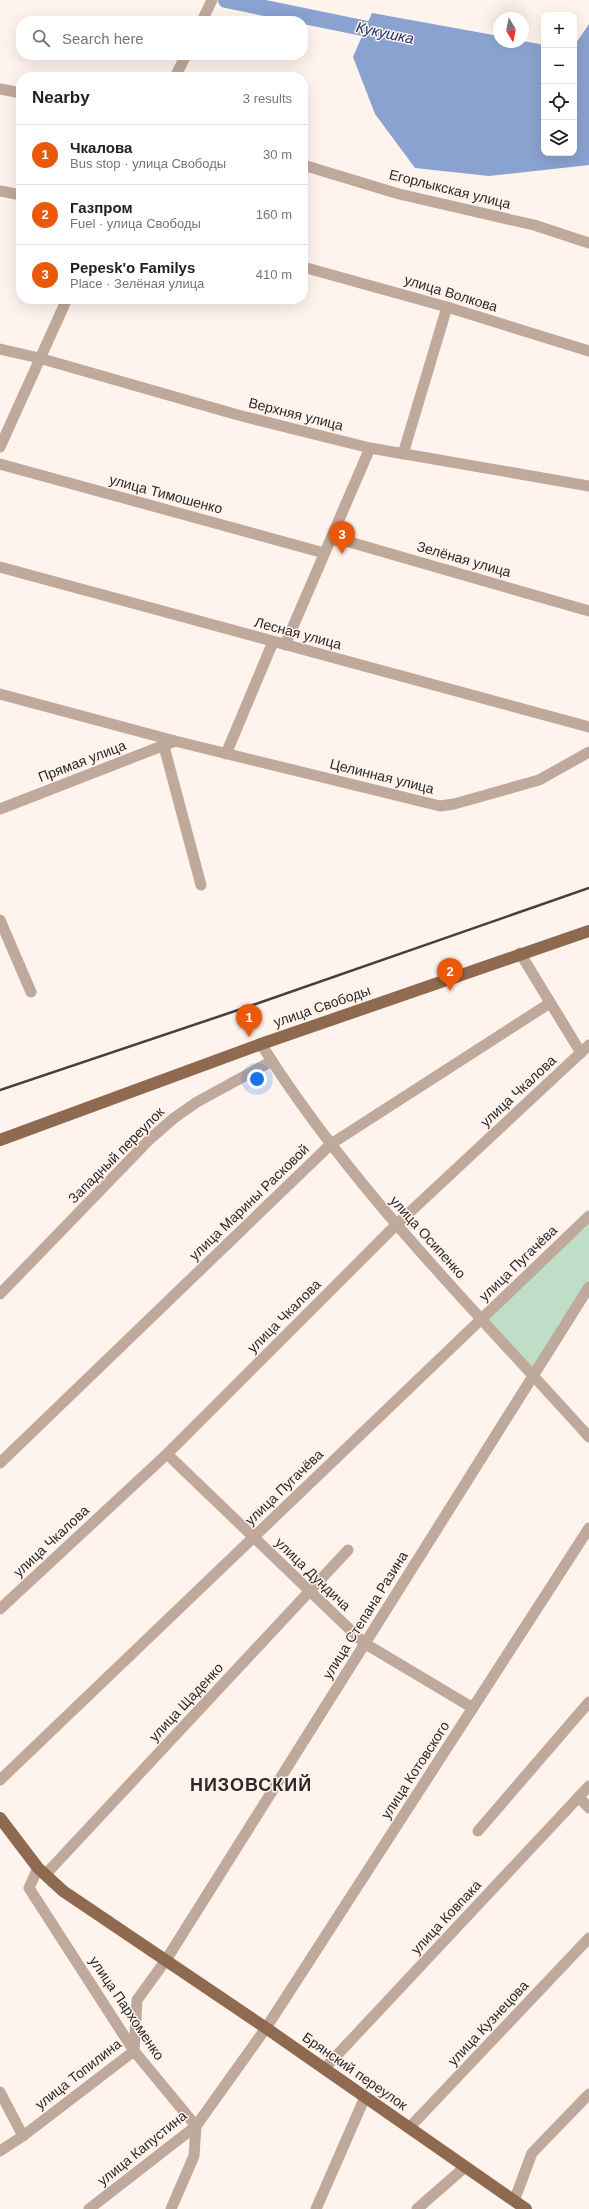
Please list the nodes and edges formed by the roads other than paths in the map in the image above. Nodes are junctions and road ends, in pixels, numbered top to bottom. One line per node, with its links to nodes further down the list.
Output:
1 (212, 0): 2 (street)
2 (204, 16)
3 (184, 60): 4 (street)
4 (178, 72)
5 (0, 89): 6 (street)
6 (16, 92)
7 (308, 167): 10 (street, Егорлыкская улица)
8 (0, 191): 9 (street)
9 (16, 194)
10 (589, 243)
11 (308, 267): 13 (street, улица Волкова)
12 (65, 304): 16 (street)
13 (447, 307): 15 (street, улица Волкова); 19 (street)
14 (0, 349): 16 (street, Верхняя улица)
15 (589, 352)
16 (39, 358): 17 (street); 18 (street, Верхняя улица)
17 (0, 447)
18 (370, 448): 19 (street, Верхняя улица); 22 (street)
19 (403, 454): 21 (street, Верхняя улица)
20 (0, 464): 23 (street, улица Тимошенко)
21 (589, 486)
22 (332, 537): 23 (street); 25 (street, Зелёная улица)
23 (324, 553): 27 (street)
24 (0, 567): 26 (street, Лесная улица)
25 (589, 611)
26 (273, 642): 27 (street, Лесная улица); 33 (street)
27 (284, 645): 29 (street, Лесная улица)
28 (0, 694): 31 (street)
29 (589, 728)
30 (175, 741): 31 (street, Прямая улица); 33 (street, Целинная улица)
31 (163, 742): 34 (street, Прямая улица); 35 (street)
32 (589, 752): 33 (street, Целинная улица)
33 (226, 754)
34 (0, 809)
35 (201, 886)
36 (0, 920): 39 (street)
37 (589, 930): 38 (main road, улица Свободы)
38 (520, 953): 40 (street); 41 (main road, улица Свободы)
39 (31, 992)
40 (550, 1003): 42 (street); 45 (street, улица Марины Расковой)
41 (261, 1044): 43 (street, улица Осипенко); 44 (main road, улица Свободы)
42 (585, 1049): 47 (street, улица Чкалова)
43 (272, 1061): 45 (street, улица Осипенко); 49 (street, Западный переулок)
44 (0, 1140)
45 (331, 1144): 47 (street, улица Осипенко); 54 (street, улица Марины Расковой)
46 (589, 1216): 50 (street, улица Пугачёва)
47 (396, 1225): 50 (street, улица Осипенко); 53 (street, улица Чкалова)
48 (589, 1287): 51 (street, улица Степана Разина)
49 (0, 1294)
50 (482, 1318): 51 (street, улица Осипенко); 56 (street, улица Пугачёва)
51 (534, 1375): 52 (street, улица Осипенко); 60 (street, улица Степана Разина)
52 (589, 1437)
53 (167, 1454): 56 (street, улица Дундича); 59 (street, улица Чкалова)
54 (0, 1463)
55 (589, 1528): 62 (street, улица Котовского)
56 (253, 1538): 58 (street, улица Дундича); 63 (street, улица Пугачёва)
57 (348, 1550): 58 (street, улица Щаденко)
58 (310, 1592): 60 (street, улица Дундича); 69 (street, улица Щаденко)
59 (0, 1609)
60 (364, 1643): 62 (street, улица Дундича); 71 (street, улица Степана Разина)
61 (589, 1702): 68 (street)
62 (473, 1708): 72 (street, улица Котовского)
63 (0, 1780)
64 (589, 1786): 65 (street, улица Ковпака)
65 (579, 1797): 66 (street); 74 (street, улица Ковпака)
66 (589, 1808)
67 (0, 1818): 69 (main road, Брянский переулок)
68 (478, 1831)
69 (42, 1872): 71 (main road, Брянский переулок); 73 (street, улица Пархоменко)
70 (589, 1938): 79 (street, улица Кузнецова)
71 (166, 1960): 72 (main road, Брянский переулок); 73 (street, улица Топилина)
72 (266, 2028): 74 (main road, Брянский переулок); 78 (street, улица Капустина)
73 (134, 2050): 78 (street, улица Пархоменко); 80 (street, улица Топилина)
74 (324, 2068): 77 (main road, Брянский переулок)
75 (0, 2092): 80 (street)
76 (589, 2094): 83 (street)
77 (365, 2097): 79 (main road, Брянский переулок); 86 (street)
78 (196, 2126): 84 (street, улица Капустина); 85 (street)
79 (409, 2128): 82 (main road, Брянский переулок)
80 (22, 2136): 81 (street, улица Топилина)
81 (0, 2151)
82 (465, 2167): 83 (main road, Брянский переулок); 87 (street)
83 (514, 2200): 88 (main road, Брянский переулок)
84 (89, 2209)
85 (171, 2209)
86 (316, 2209)
87 (417, 2209)
88 (526, 2209)

